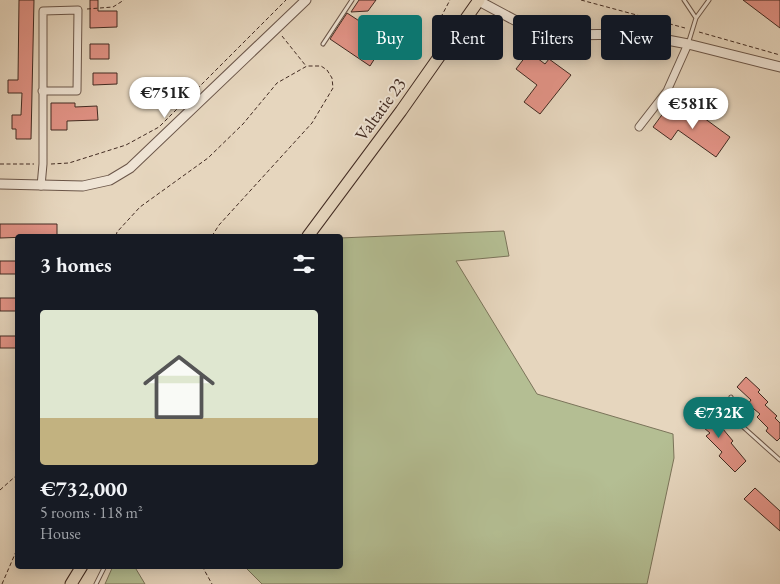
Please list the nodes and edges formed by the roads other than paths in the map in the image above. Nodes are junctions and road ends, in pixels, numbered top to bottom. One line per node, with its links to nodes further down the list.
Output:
1 (306, 0): 13 (street)
2 (352, 0): 7 (lane)
3 (478, 0): 8 (street); 14 (highway, Valtatie 23)
4 (684, 0): 6 (lane)
5 (710, 0): 6 (lane)
6 (696, 18): 8 (lane)
7 (323, 44)
8 (688, 44): 9 (street); 11 (street)
9 (780, 67)
10 (42, 91): 10 (street); 13 (street)
11 (639, 127)
12 (0, 184): 13 (street)
13 (42, 186)
14 (309, 234)
15 (730, 397): 16 (lane)
16 (780, 460)
17 (80, 569): 19 (highway)
18 (104, 569): 20 (lane)
19 (71, 584)
20 (96, 584)

